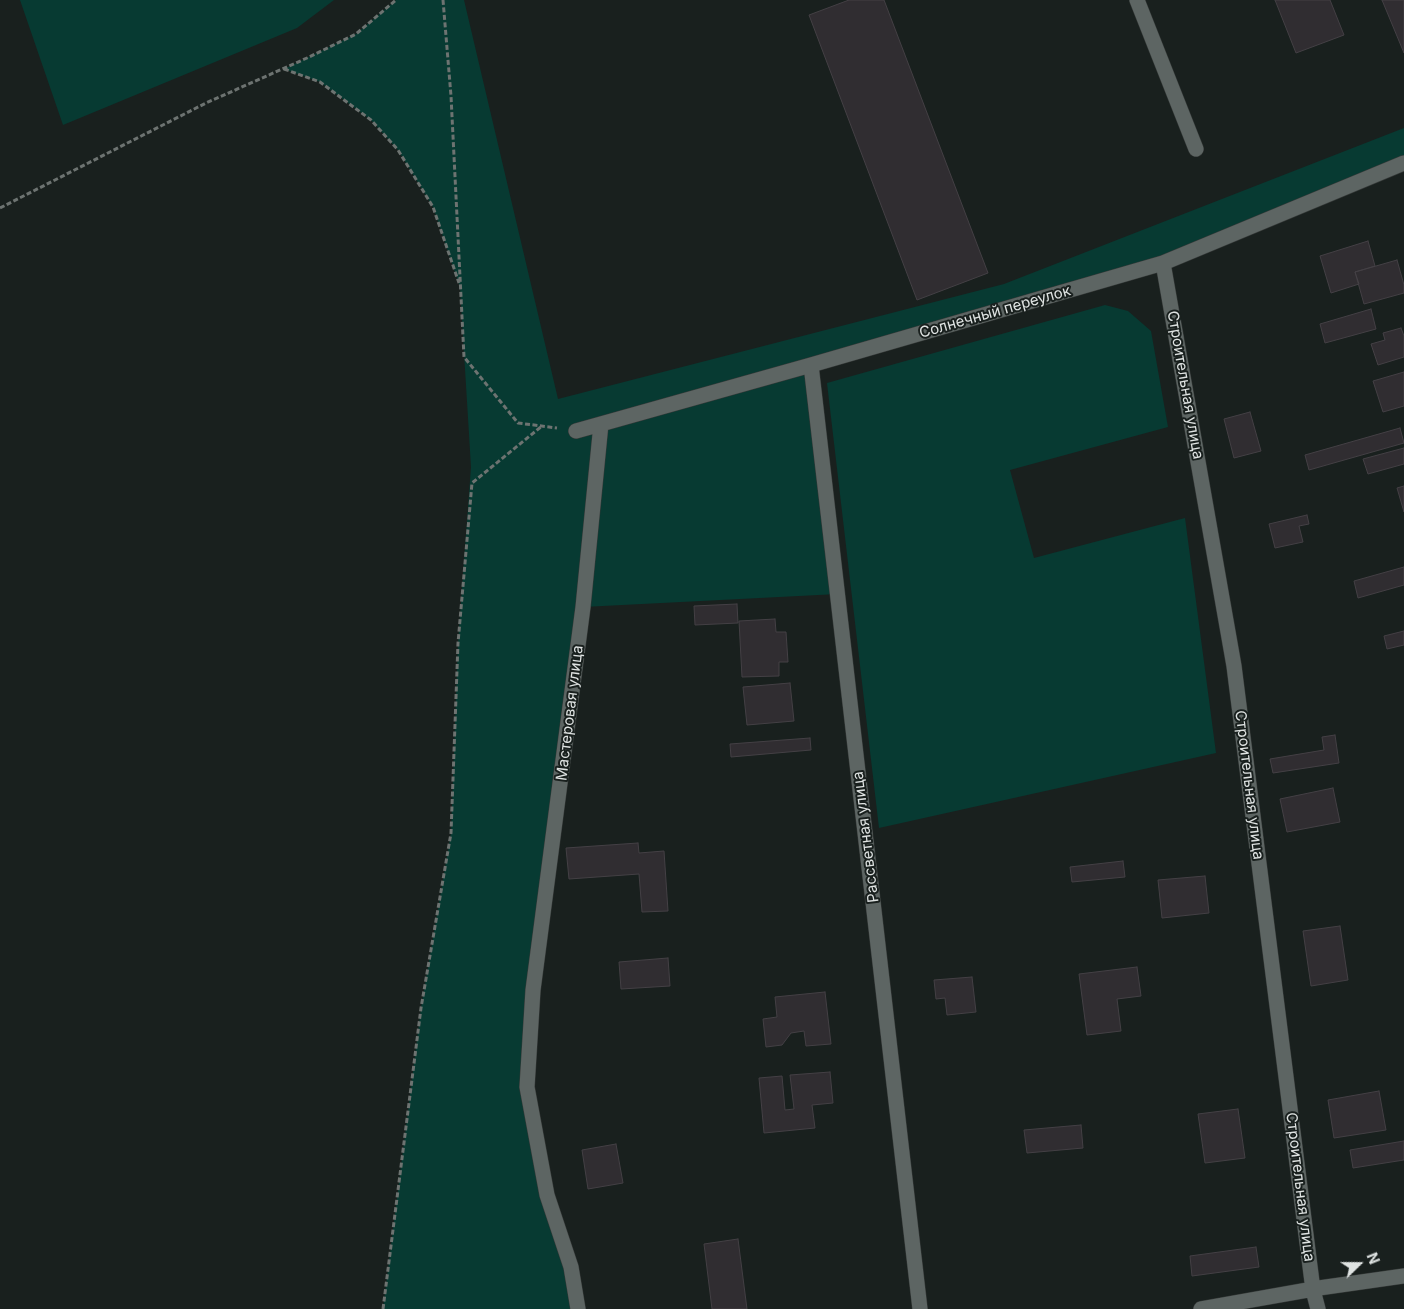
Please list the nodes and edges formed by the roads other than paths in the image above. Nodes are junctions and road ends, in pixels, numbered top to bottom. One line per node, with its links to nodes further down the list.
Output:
1 (1136, 0): 2 (street)
2 (1196, 149)
3 (1404, 163): 4 (street, Солнечный переулок)
4 (1163, 263): 5 (street, Солнечный переулок); 9 (street, Строительная улица)
5 (812, 365): 6 (street, Солнечный переулок); 11 (street, Рассветная улица)
6 (601, 424): 7 (street, Солнечный переулок); 10 (street, Мастеровая улица)
7 (576, 431)
8 (1404, 1276): 9 (street)
9 (1313, 1290): 12 (street); 13 (street, Строительная улица)
10 (578, 1309)
11 (920, 1309)
12 (1201, 1309)
13 (1318, 1309)

